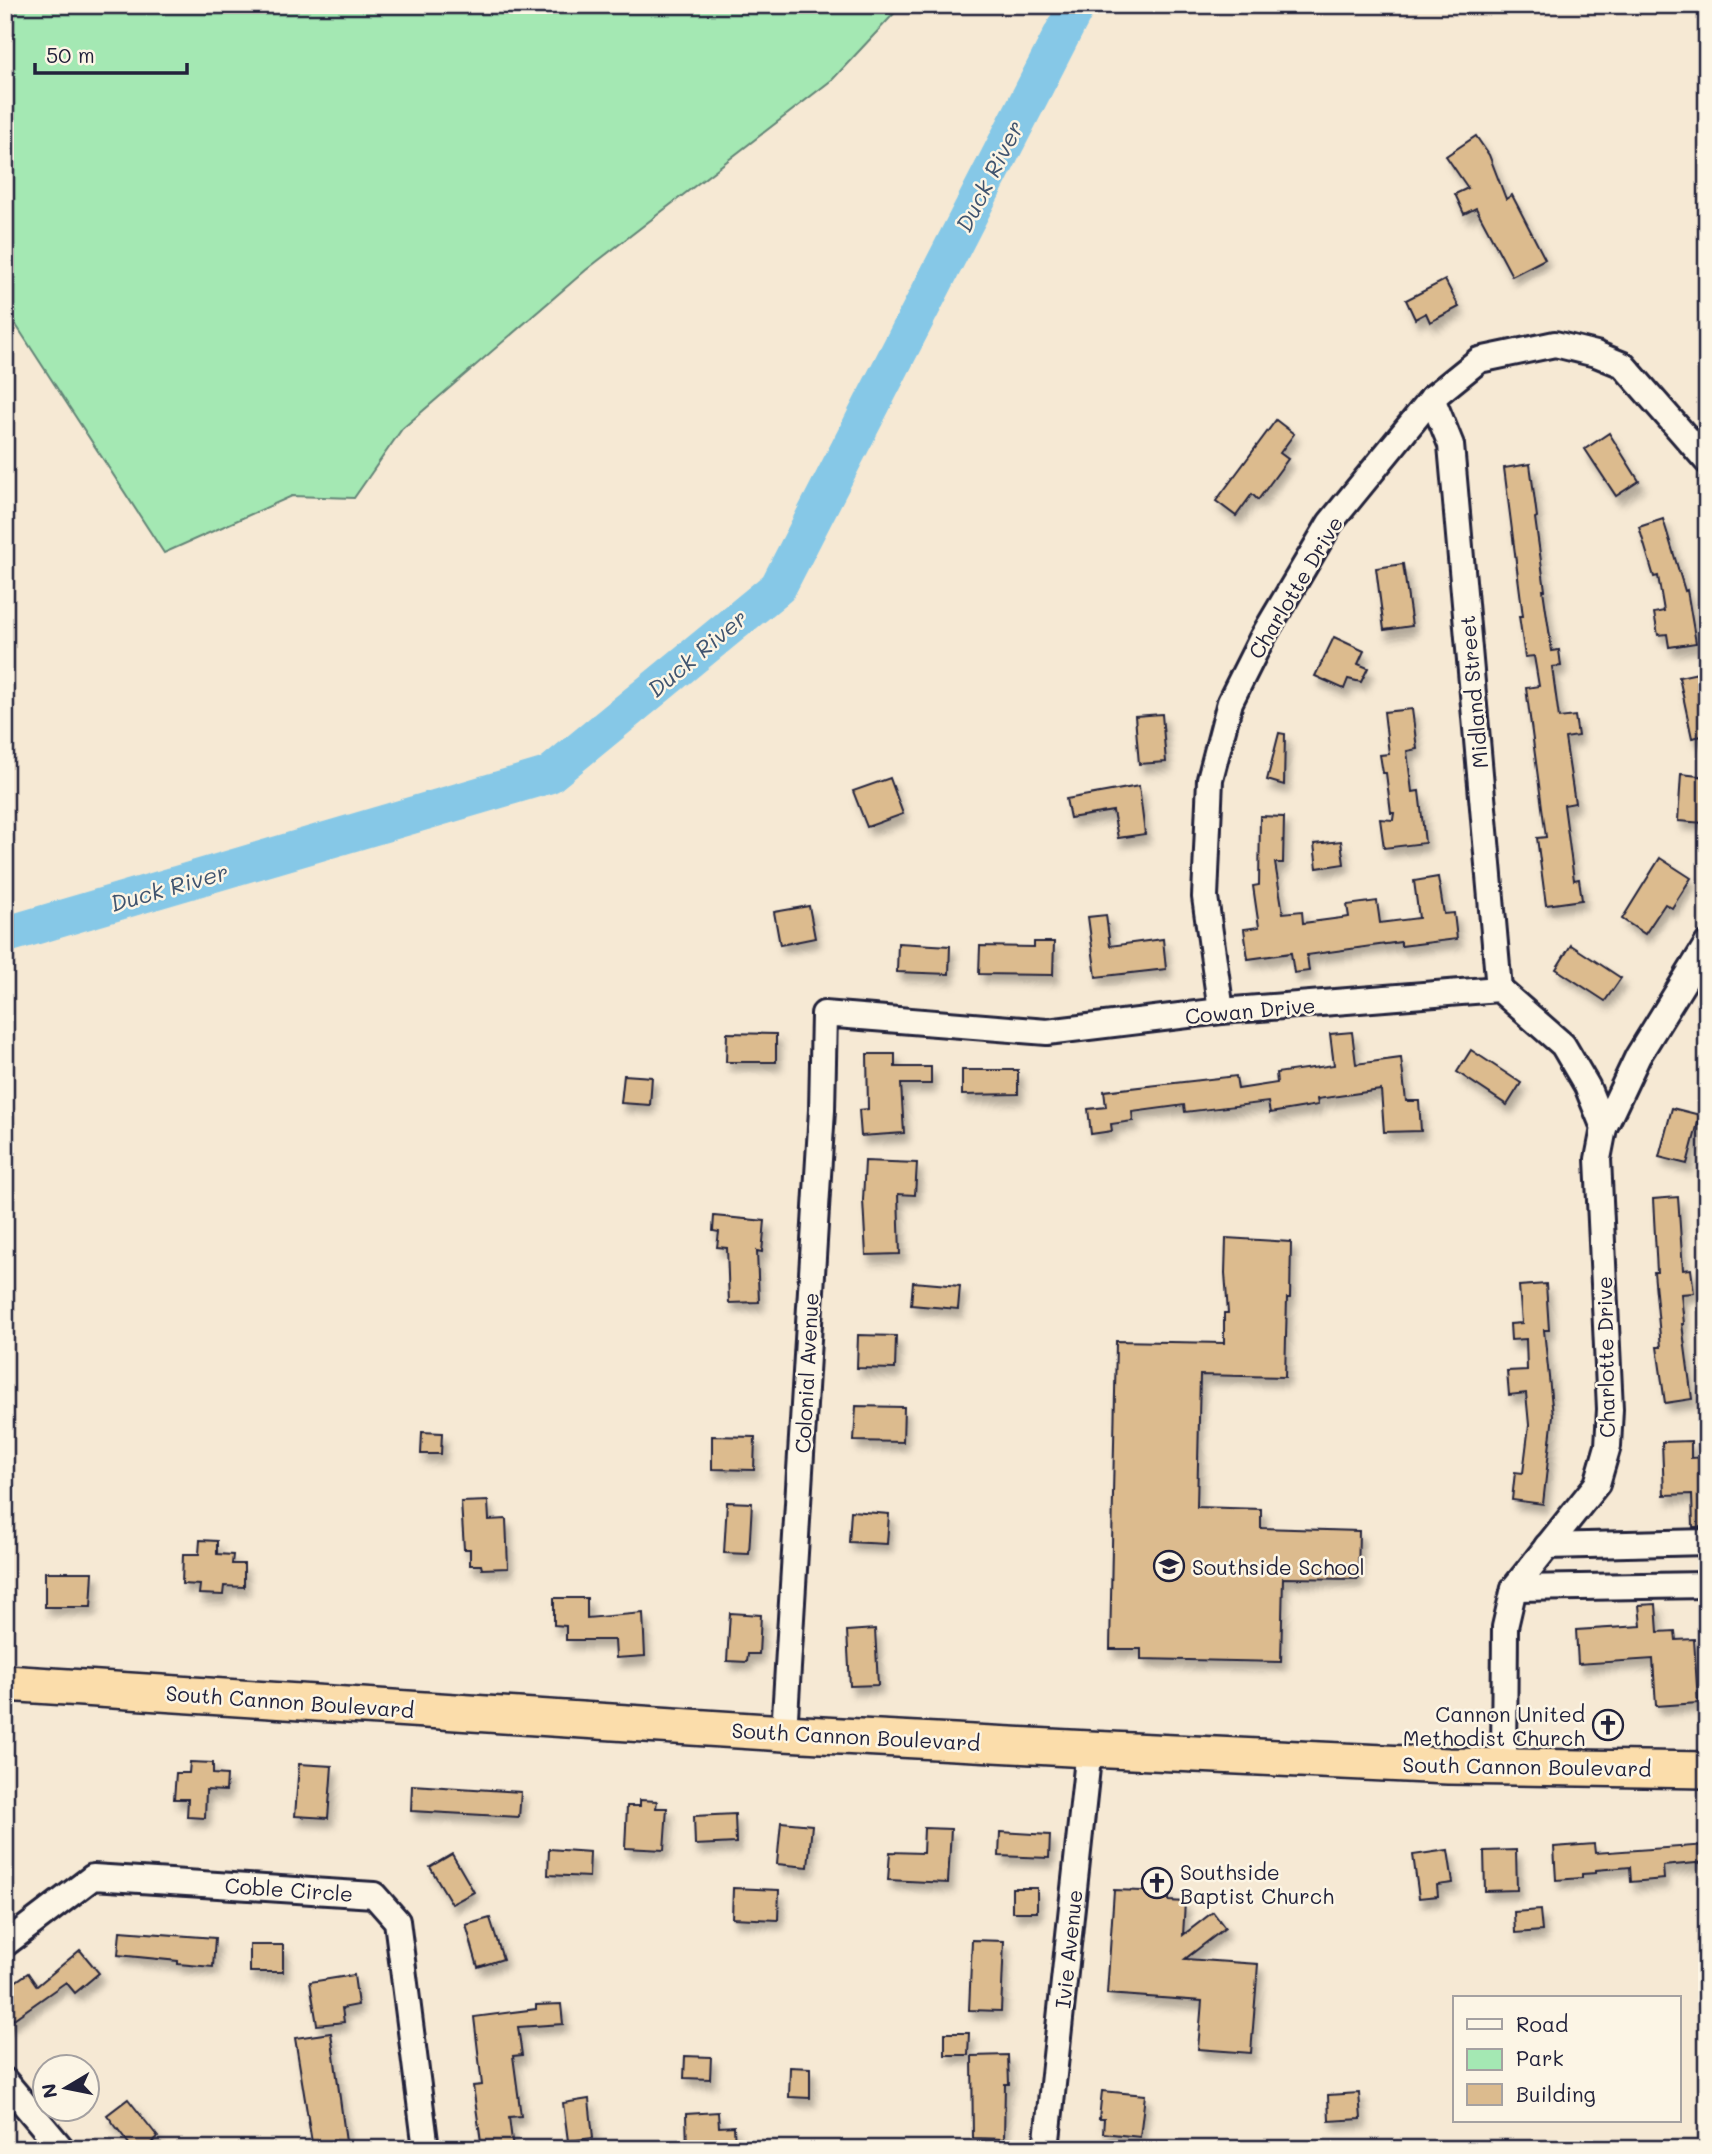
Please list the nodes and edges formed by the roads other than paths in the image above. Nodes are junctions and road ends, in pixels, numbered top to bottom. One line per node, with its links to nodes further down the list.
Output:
1 (1432, 398): 2 (street, Charlotte Drive); 4 (street, Midland Street); 5 (street, Charlotte Drive)
2 (1707, 461)
3 (1707, 944): 7 (street, Charlotte Drive)
4 (1500, 989): 5 (street, Cowan Drive); 7 (street)
5 (1221, 1011): 6 (street, Cowan Drive)
6 (824, 1014): 13 (street, Colonial Avenue)
7 (1604, 1128): 9 (street, Charlotte Drive)
8 (1707, 1542): 9 (street)
9 (1547, 1546): 11 (street, Charlotte Drive)
10 (1707, 1585): 11 (street)
11 (1514, 1588): 15 (street, Charlotte Drive)
12 (5, 1684): 13 (highway, South Cannon Boulevard)
13 (785, 1733): 14 (highway, South Cannon Boulevard)
14 (1089, 1749): 15 (highway, South Cannon Boulevard); 21 (street, Ivie Avenue)
15 (1504, 1766): 16 (highway, South Cannon Boulevard)
16 (1707, 1770)
17 (5, 1944): 20 (street, Coble Circle)
18 (5, 2081): 19 (street)
19 (62, 2149)
20 (426, 2149)
21 (1046, 2149)

